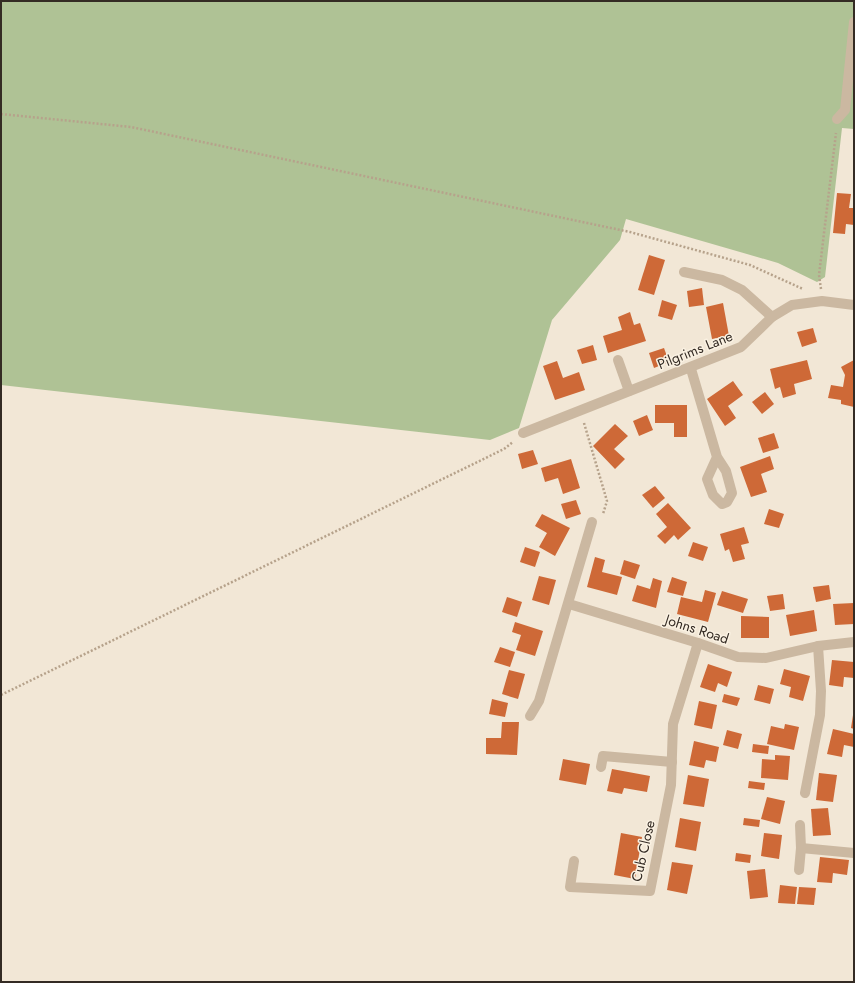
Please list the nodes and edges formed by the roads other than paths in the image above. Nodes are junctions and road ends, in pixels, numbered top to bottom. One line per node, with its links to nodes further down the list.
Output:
1 (854, 22): 2 (street)
2 (837, 119)
3 (684, 272): 5 (street)
4 (854, 305): 5 (street, Pilgrims Lane)
5 (772, 317): 7 (street, Pilgrims Lane)
6 (618, 360): 8 (street)
7 (691, 369): 8 (street, Pilgrims Lane); 10 (street)
8 (629, 391): 9 (street, Pilgrims Lane)
9 (523, 434)
10 (717, 457)
11 (592, 522): 12 (street)
12 (569, 604): 14 (street, Johns Road); 16 (street)
13 (854, 642): 15 (street, Johns Road)
14 (698, 643): 15 (street, Johns Road); 17 (street, Cub Close)
15 (818, 646): 19 (street)
16 (530, 716)
17 (672, 762): 18 (street); 23 (street, Cub Close)
18 (601, 767)
19 (805, 793)
20 (800, 825): 21 (street)
21 (801, 848): 22 (street); 24 (street)
22 (854, 853)
23 (574, 861)
24 (799, 870)

